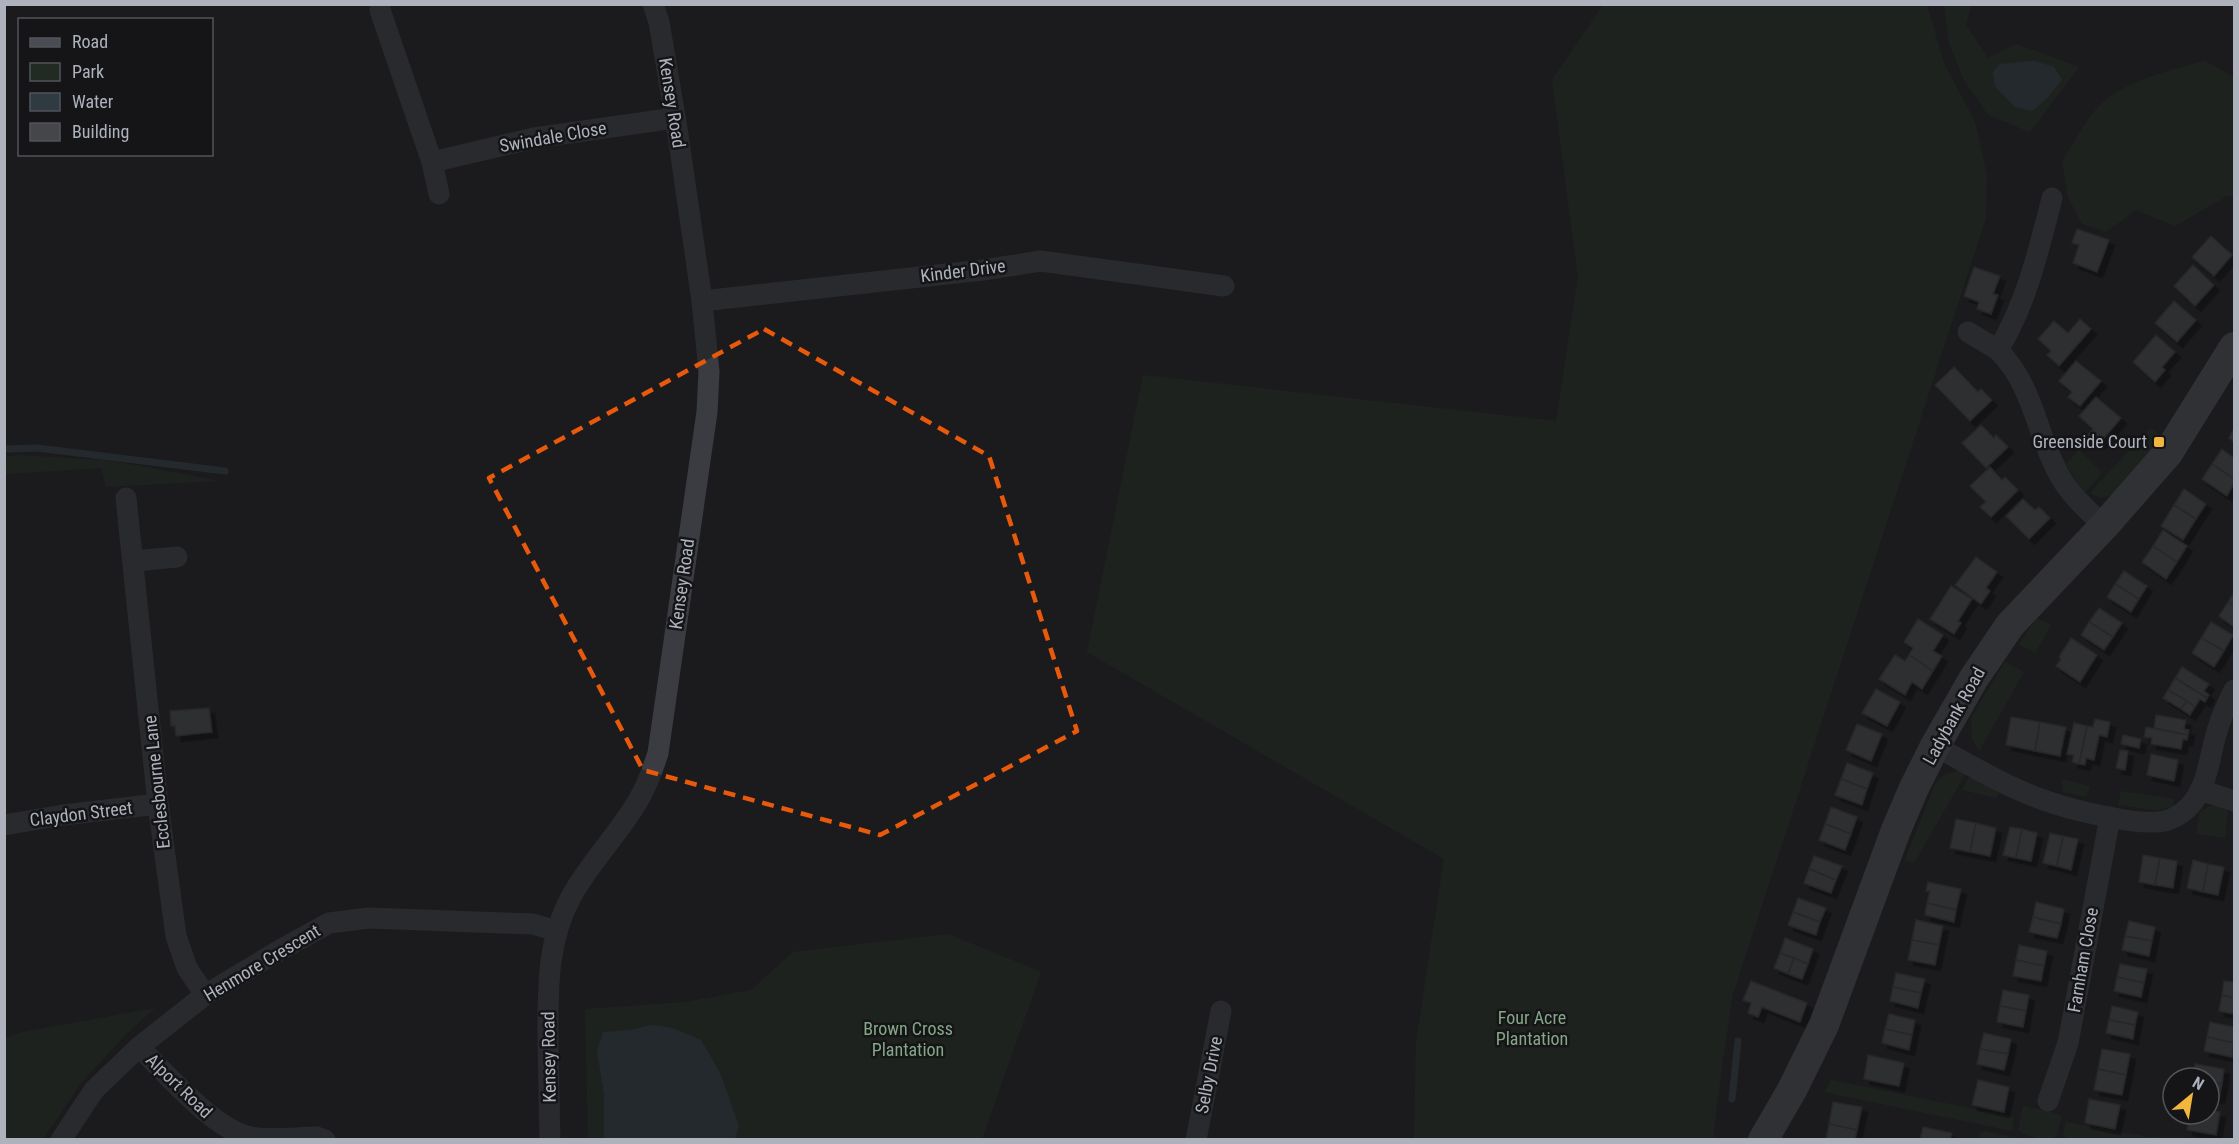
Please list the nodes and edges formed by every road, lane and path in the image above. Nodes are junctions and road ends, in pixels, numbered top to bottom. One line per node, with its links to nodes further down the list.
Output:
1 (653, 4): 3 (street, Kensey Road)
2 (380, 10): 4 (street)
3 (675, 118): 4 (street, Swindale Close); 8 (street, Kensey Road)
4 (432, 162): 5 (street)
5 (439, 194)
6 (2052, 198): 11 (street)
7 (1224, 286): 8 (street, Kinder Drive)
8 (702, 301): 23 (street, Kensey Road)
9 (1968, 332): 11 (street)
10 (2235, 347): 13 (street, Ladybank Road)
11 (1998, 350): 13 (street)
12 (126, 498): 15 (street, Ecclesbourne Lane)
13 (2104, 526): 17 (street, Ladybank Road)
14 (177, 557): 15 (street)
15 (134, 561): 20 (street, Ecclesbourne Lane)
16 (2235, 690): 18 (street)
17 (1935, 746): 21 (street); 32 (street, Ladybank Road)
18 (2200, 790): 19 (street); 21 (street)
19 (2235, 801)
20 (158, 804): 22 (street, Claydon Street); 24 (street, Ecclesbourne Lane)
21 (2110, 817): 27 (street, Farnham Close)
22 (4, 825)
23 (556, 931): 24 (street, Henmore Crescent); 30 (street, Kensey Road)
24 (206, 995): 26 (street, Henmore Crescent)
25 (1221, 1011): 31 (street, Selby Drive)
26 (139, 1047): 28 (street, Henmore Crescent); 29 (street, Alport Road)
27 (2048, 1101)
28 (61, 1140)
29 (325, 1140)
30 (550, 1140)
31 (1196, 1140)
32 (1763, 1140)

